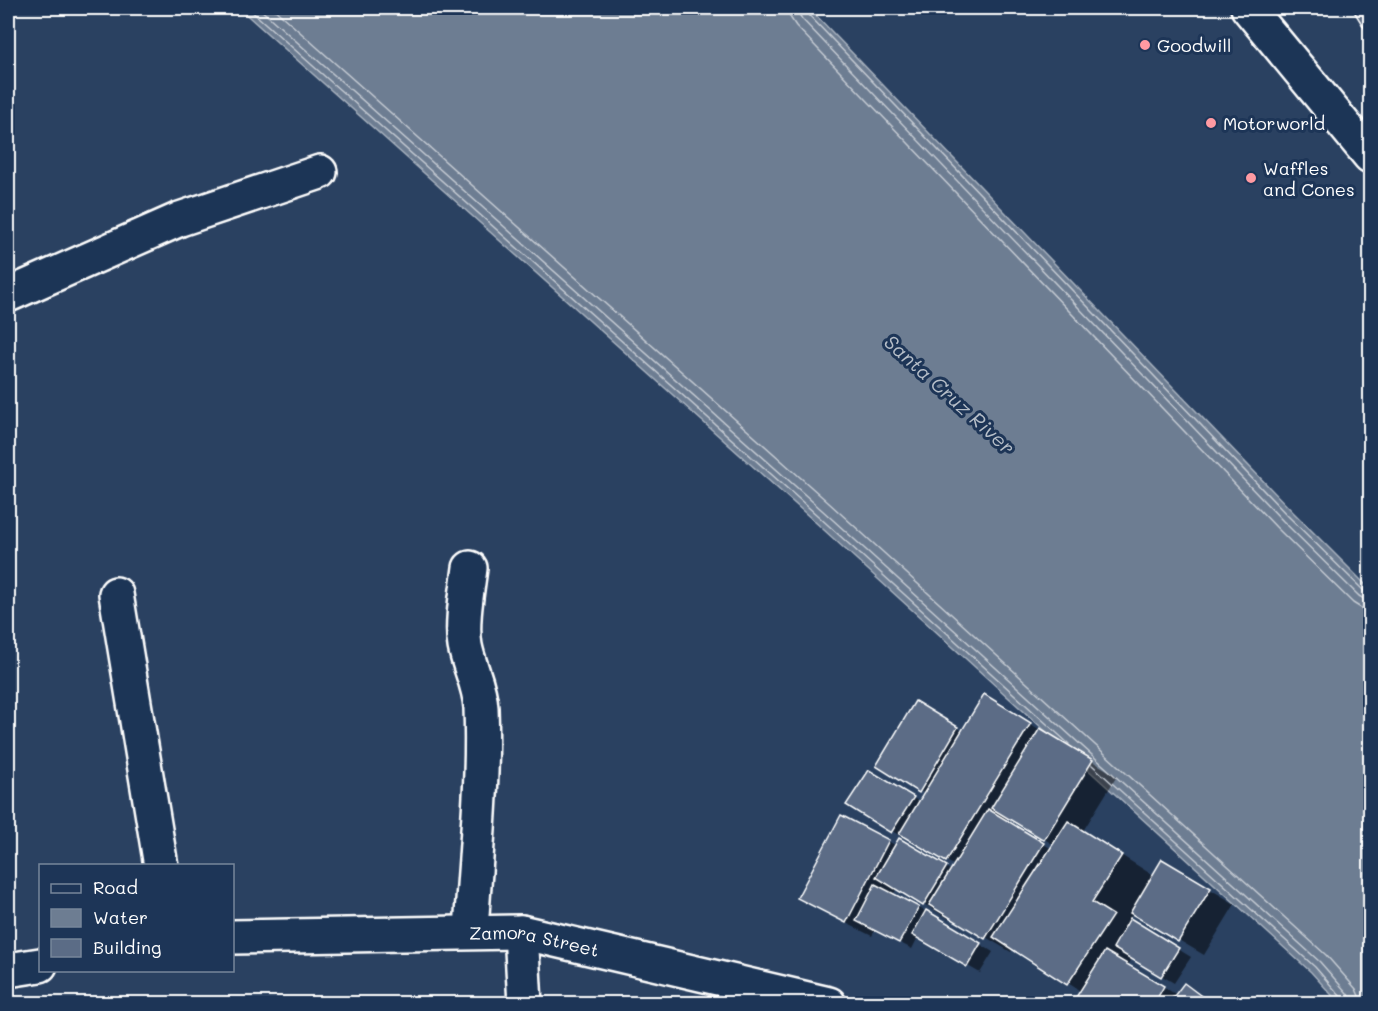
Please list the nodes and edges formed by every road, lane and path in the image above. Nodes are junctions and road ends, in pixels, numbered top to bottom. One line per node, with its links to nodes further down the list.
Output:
1 (1248, 8): 2 (street)
2 (1371, 156)
3 (320, 172): 4 (street)
4 (8, 295)
5 (470, 568): 8 (street)
6 (116, 594): 7 (street)
7 (160, 864)
8 (471, 932): 9 (street, Zamora Street); 10 (street, Zamora Street)
9 (520, 932): 13 (street); 14 (street, Zamora Street)
10 (234, 937)
11 (39, 965): 12 (street)
12 (8, 970)
13 (525, 1004)
14 (829, 1004)

